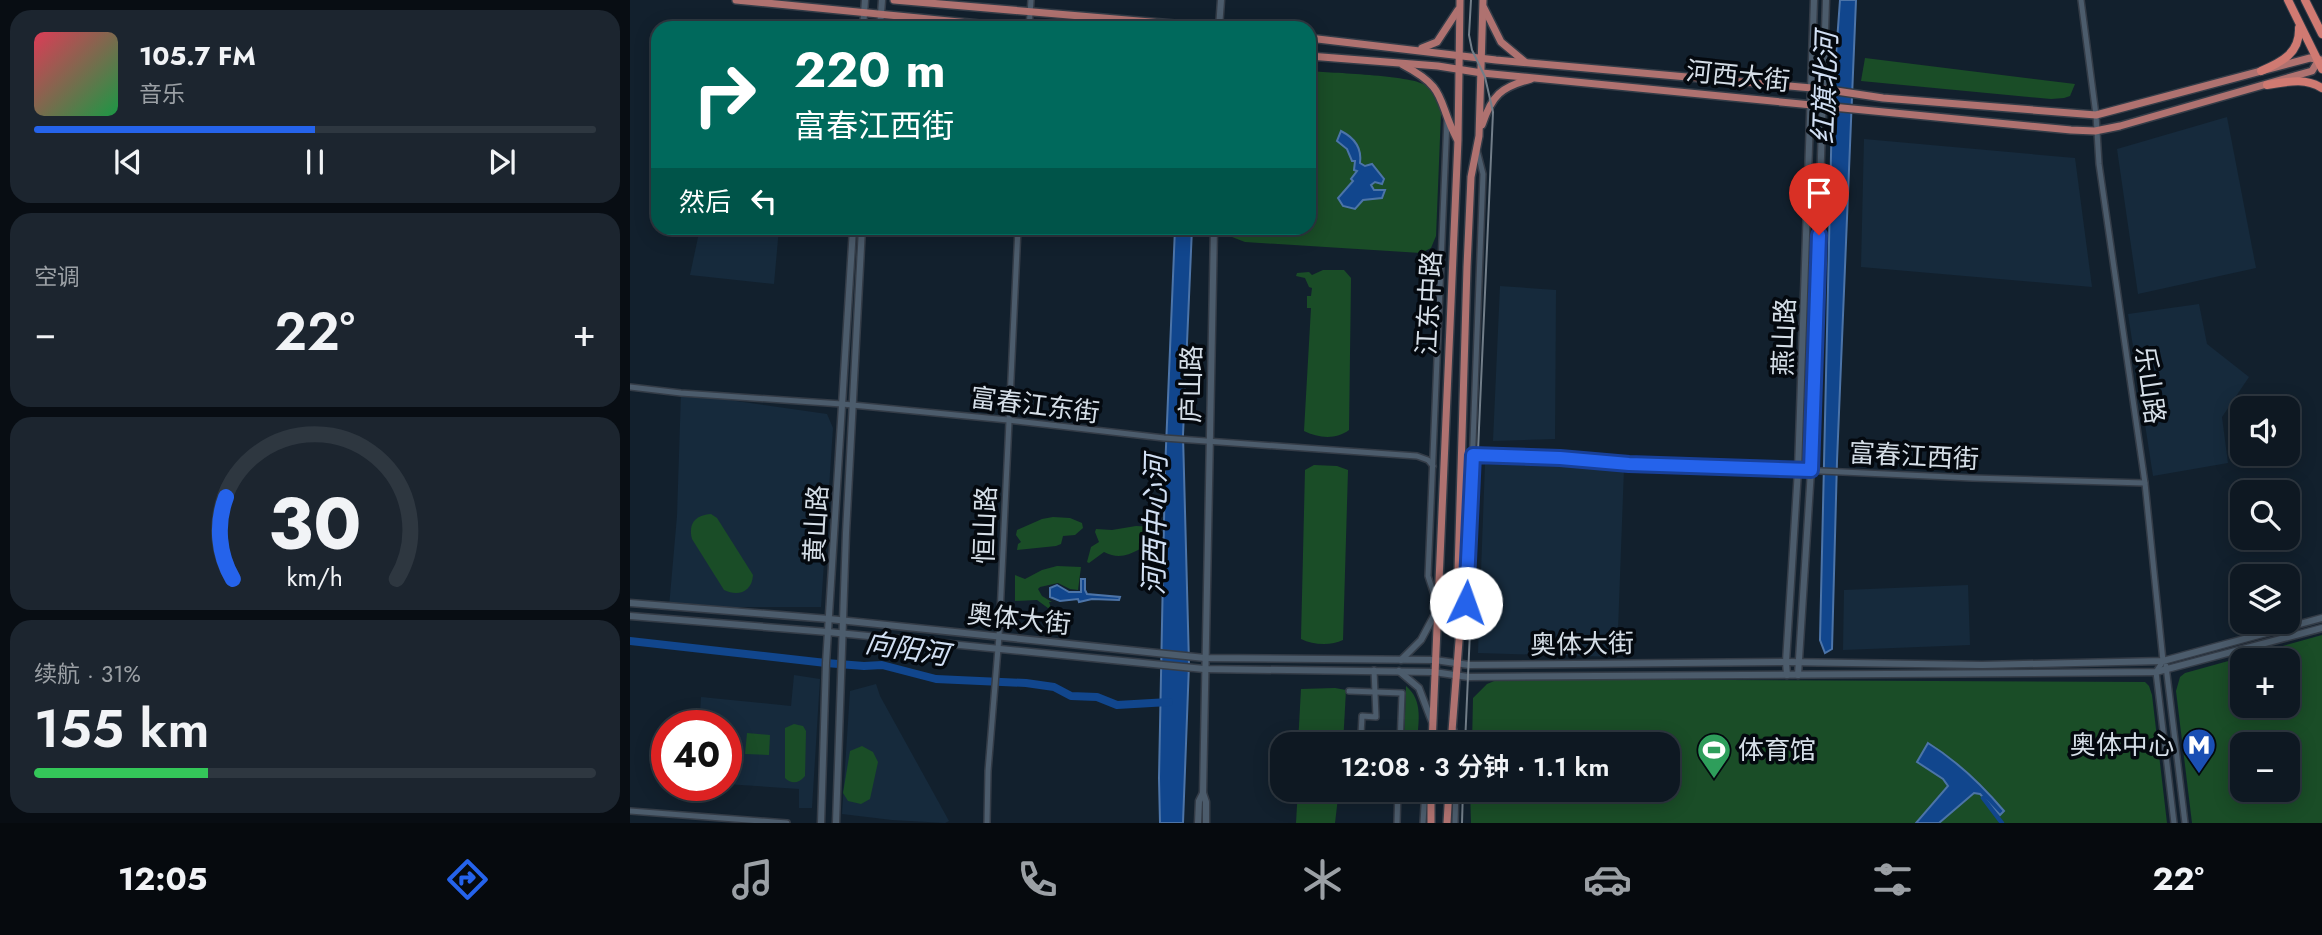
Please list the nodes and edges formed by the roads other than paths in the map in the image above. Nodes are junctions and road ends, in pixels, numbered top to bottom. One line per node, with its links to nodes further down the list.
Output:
1 (736, 0): 14 (main road)
2 (866, 0): 14 (main road)
3 (882, 0): 16 (main road)
4 (894, 0): 15 (main road)
5 (1031, 0): 15 (street)
6 (1221, 0): 23 (main road)
7 (1814, 0): 38 (main road, 燕山路)
8 (1826, 0): 40 (main road, 燕山路)
9 (2081, 0): 43 (street, 乐山路)
10 (2288, 0): 17 (highway)
11 (2305, 0): 24 (highway)
12 (1484, 2): 29 (main road, 江东中路); 30 (main road)
13 (1460, 3): 26 (main road); 27 (main road, 江东中路)
14 (864, 12): 16 (main road); 18 (main road)
15 (1030, 13): 21 (street); 22 (main road)
16 (881, 14): 19 (main road); 20 (main road)
17 (2295, 15): 32 (highway); 34 (highway)
18 (863, 21)
19 (880, 21)
20 (950, 21)
21 (1029, 21)
22 (1135, 21)
23 (1220, 21)
24 (2322, 34)
25 (1316, 39): 26 (main road, 河西大街)
26 (1416, 50): 27 (main road, 河西大街)
27 (1459, 55): 29 (main road, 河西大街); 33 (main road, 江东中路)
28 (1316, 57): 31 (main road, 河西大街)
29 (1482, 58): 30 (main road, 河西大街); 35 (main road, 江东中路)
30 (1526, 62): 38 (main road, 河西大街)
31 (1399, 63): 33 (main road, 河西大街); 44 (main road)
32 (2321, 63): 34 (main road, 河西大街); 37 (main road, 河西大街)
33 (1459, 69): 35 (main road, 河西大街); 47 (main road, 江东中路)
34 (2262, 71): 43 (main road, 河西大街)
35 (1482, 73): 36 (main road, 河西大街); 46 (main road, 江东中路)
36 (1536, 78): 41 (main road, 河西大街); 46 (main road)
37 (2267, 85): 39 (highway); 45 (main road, 河西大街)
38 (1810, 88): 40 (main road, 河西大街); 41 (main road, 燕山路)
39 (2322, 88)
40 (1823, 89): 42 (main road, 燕山路); 43 (main road, 河西大街)
41 (1810, 104): 42 (main road, 河西大街); 60 (main road, 燕山路)
42 (1822, 106): 45 (main road, 河西大街); 61 (main road, 燕山路)
43 (2096, 115): 45 (street, 乐山路)
44 (1447, 116): 47 (main road); 59 (street, 江东中路)
45 (2095, 131): 62 (street, 乐山路)
46 (1479, 136): 48 (main road, 江东中路)
47 (1458, 139): 64 (main road, 江东中路)
48 (1477, 150): 58 (street, 江东中路); 69 (main road, 江东中路)
49 (853, 235): 54 (main road, 黄山路)
50 (862, 235): 55 (main road, 黄山路)
51 (1018, 235): 56 (street, 恒山路)
52 (1214, 235): 57 (main road, 庐山路)
53 (630, 387): 54 (street, 富春江东街)
54 (842, 404): 55 (street, 富春江东街); 67 (main road, 黄山路)
55 (852, 405): 56 (street, 富春江东街); 68 (main road, 黄山路)
56 (1009, 420): 57 (street, 富春江东街); 73 (street, 恒山路)
57 (1209, 442): 59 (street, 富春江东街); 75 (main road, 庐山路)
58 (1473, 455): 60 (street, 富春江西街); 69 (street, 江东中路)
59 (1433, 466): 64 (street, 江东中路)
60 (1798, 470): 61 (street, 富春江西街); 80 (main road, 燕山路)
61 (1811, 470): 62 (street, 富春江西街); 81 (main road, 燕山路)
62 (2145, 482): 78 (street, 乐山路)
63 (630, 603): 67 (main road, 奥体大街)
64 (1438, 609): 76 (main road); 77 (main road, 江东中路)
65 (630, 616): 71 (main road, 奥体大街)
66 (2322, 618): 78 (main road, 奥体大街)
67 (829, 619): 68 (main road, 奥体大街); 71 (main road, 黄山路)
68 (844, 622): 72 (main road, 黄山路); 73 (main road, 奥体大街)
69 (1460, 628): 79 (main road, 江东中路)
70 (2322, 628): 83 (main road, 奥体大街)
71 (828, 632): 72 (main road, 奥体大街); 106 (main road, 黄山路)
72 (844, 634): 74 (main road, 奥体大街); 107 (main road, 黄山路)
73 (999, 636): 74 (street, 恒山路); 75 (main road, 奥体大街)
74 (998, 649): 82 (main road, 奥体大街); 108 (street, 恒山路)
75 (1205, 659): 76 (main road, 奥体大街); 82 (main road, 庐山路)
76 (1401, 660): 77 (main road, 奥体大街)
77 (1435, 660): 79 (main road, 奥体大街); 86 (main road, 江东中路)
78 (2163, 661): 81 (main road, 奥体大街); 83 (street, 乐山路); 87 (street)
79 (1458, 662): 80 (main road, 奥体大街); 88 (main road, 江东中路)
80 (1786, 662): 81 (main road, 奥体大街); 89 (main road, 燕山路)
81 (1798, 663): 90 (main road, 燕山路)
82 (1204, 669): 84 (main road, 奥体大街); 98 (main road, 庐山路)
83 (2167, 669): 87 (main road, 奥体大街); 117 (street, 乐山路)
84 (1374, 670): 85 (main road, 奥体大街); 92 (street)
85 (1399, 671): 86 (main road, 奥体大街); 93 (main road)
86 (1434, 672): 88 (main road, 奥体大街); 93 (main road, 江东中路)
87 (2157, 672): 90 (main road, 奥体大街); 116 (street)
88 (1457, 675): 89 (main road, 奥体大街); 97 (main road, 江东中路)
89 (1787, 675): 90 (main road, 奥体大街)
90 (1798, 675)
91 (1349, 691): 92 (street)
92 (1376, 692): 94 (street); 95 (street)
93 (1432, 722): 96 (main road, 江东中路)
94 (1361, 732)
95 (1400, 732)
96 (1431, 732)
97 (1453, 732)
98 (1203, 793): 109 (main road, 庐山路); 110 (main road, 庐山路)
99 (1398, 802): 111 (street)
100 (1424, 802): 112 (street)
101 (1431, 802): 113 (main road)
102 (1448, 802): 114 (main road)
103 (1456, 802): 115 (street)
104 (630, 811): 105 (street)
105 (787, 823)
106 (821, 823)
107 (836, 823)
108 (987, 823)
109 (1198, 823)
110 (1206, 823)
111 (1397, 823)
112 (1423, 823)
113 (1431, 823)
114 (1447, 823)
115 (1455, 823)
116 (2174, 823)
117 (2185, 823)

